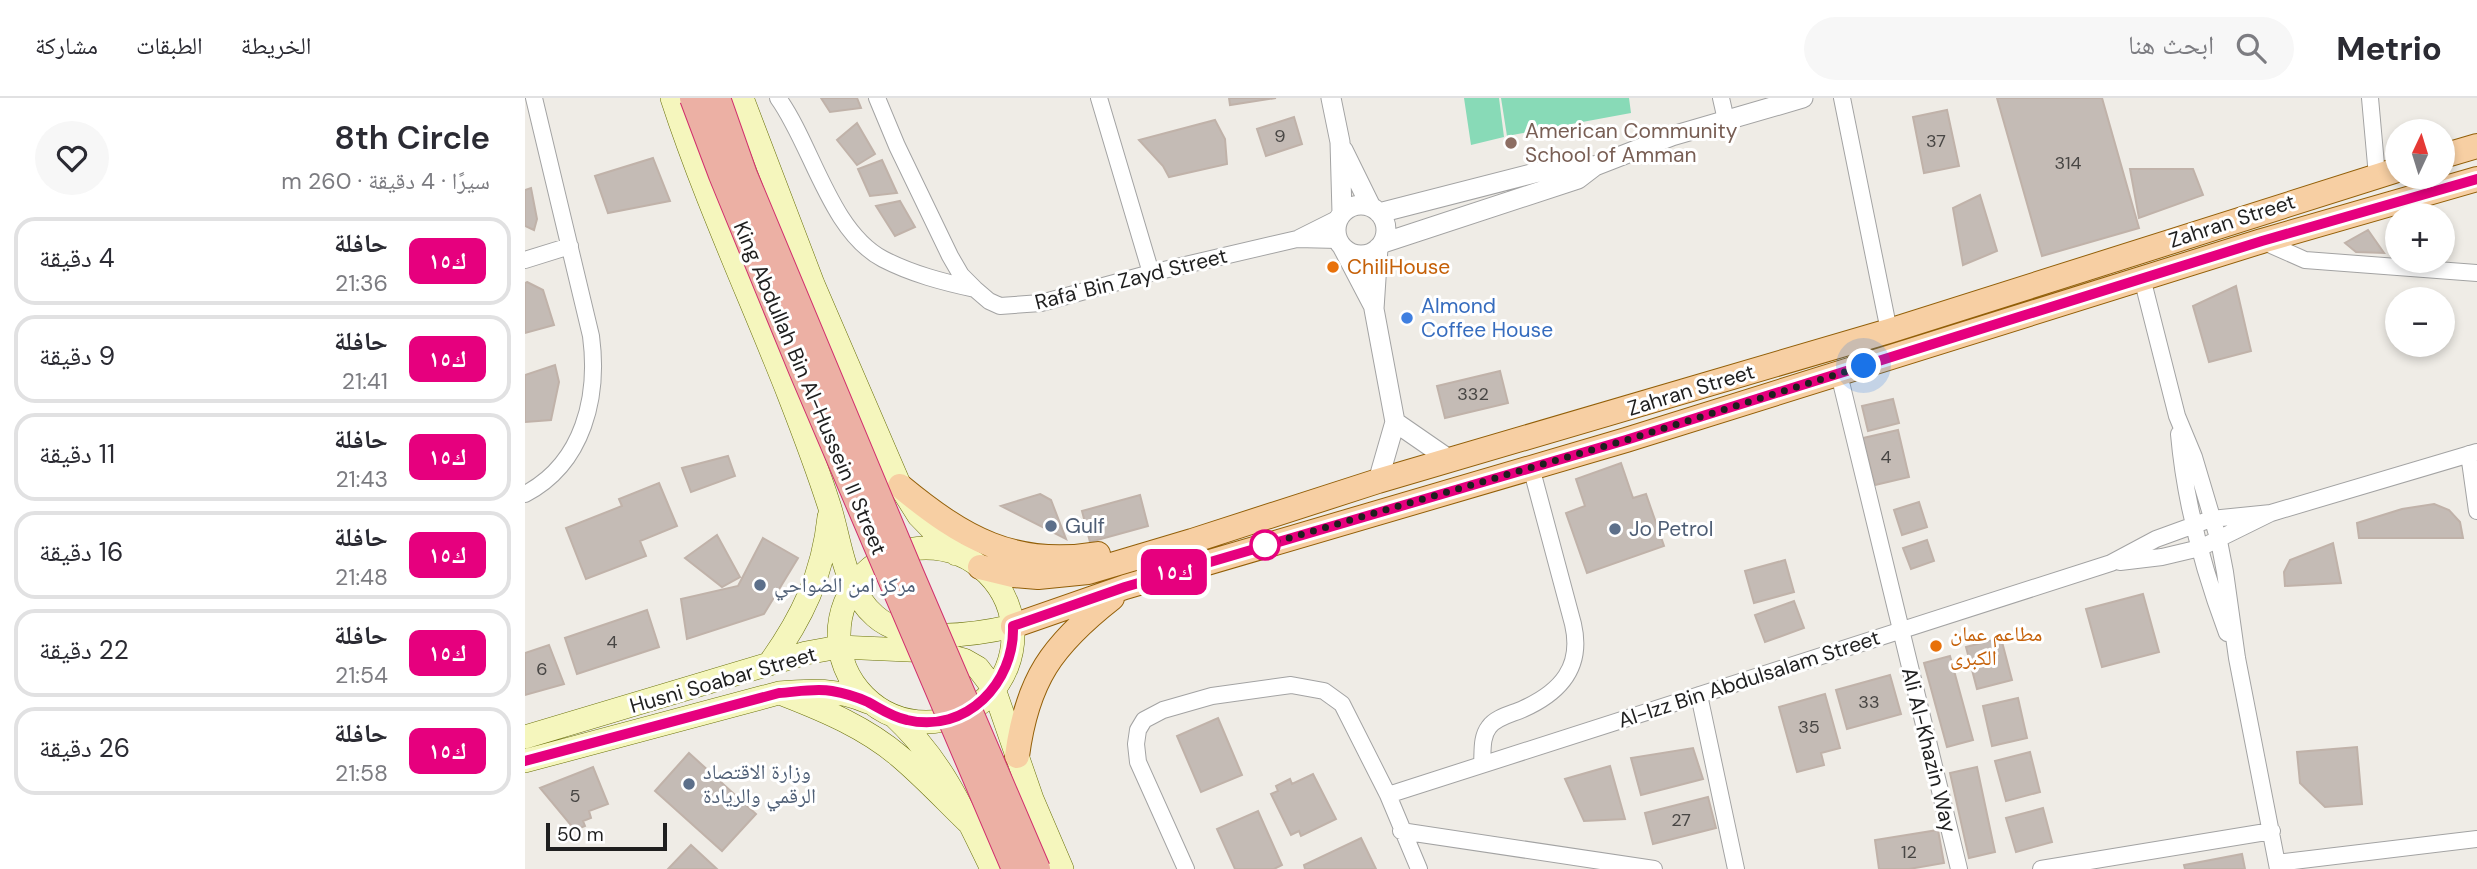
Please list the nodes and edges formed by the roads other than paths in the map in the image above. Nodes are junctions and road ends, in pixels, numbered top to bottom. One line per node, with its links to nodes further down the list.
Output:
1 (534, 98): 29 (street)
2 (672, 98): 47 (main road)
3 (693, 98): 82 (highway, King Abdullah Bin Al-Hussein II Street, bridge)
4 (717, 98): 83 (highway, King Abdullah Bin Al-Hussein II Street, bridge)
5 (742, 98): 45 (main road)
6 (778, 98): 15 (street)
7 (786, 98): 15 (street)
8 (877, 98): 35 (street, Rafa' Bin Zayd Street)
9 (1099, 98): 32 (street)
10 (1331, 98): 17 (street)
11 (1721, 98): 16 (street)
12 (1803, 98): 16 (street)
13 (1842, 98): 37 (street)
14 (2369, 98): 20 (street)
15 (792, 118): 35 (street)
16 (1726, 120): 21 (street)
17 (1340, 142): 24 (street); 25 (street)
18 (2477, 146): 19 (main road)
19 (2455, 152)
20 (2385, 165)
21 (1595, 166): 24 (street); 30 (street)
22 (2385, 174): 37 (main road, Zahran Street)
23 (2477, 179): 27 (main road, Zahran Street)
24 (1375, 210): 25 (street); 30 (street)
25 (1341, 216): 26 (street, Rafa' Bin Zayd Street); 28 (street)
26 (1297, 239): 28 (street, Rafa' Bin Zayd Street); 32 (street, Rafa' Bin Zayd Street)
27 (2262, 241): 33 (street); 34 (main road, Zahran Street)
28 (1340, 243): 30 (street); 36 (street)
29 (570, 246): 31 (street); 46 (street)
30 (1380, 246): 36 (street)
31 (525, 260)
32 (1151, 273): 35 (street, Rafa' Bin Zayd Street)
33 (2477, 273)
34 (2142, 278): 38 (main road, Zahran Street); 39 (street)
35 (975, 289)
36 (1374, 309): 40 (street)
37 (1889, 331): 42 (main road, Zahran Street)
38 (1839, 374): 43 (main road, Zahran Street); 61 (street, Ali Al-Khazin Way)
39 (2177, 416): 50 (street); 51 (street)
40 (1395, 422): 42 (street); 44 (street)
41 (2473, 453): 48 (street); 49 (street, Al-Izz Bin Abdulsalam Street)
42 (1450, 460): 44 (main road, Zahran Street)
43 (1531, 467): 59 (main road, Zahran Street); 73 (street)
44 (1378, 481): 52 (main road, Zahran Street)
45 (900, 486): 47 (main road); 52 (main road); 55 (main road)
46 (525, 494)
47 (830, 507): 58 (main road); 64 (main road)
48 (2477, 511)
49 (2271, 513): 50 (street, Al-Izz Bin Abdulsalam Street); 53 (street, Al-Izz Bin Abdulsalam Street)
50 (2211, 519): 51 (street, Al-Izz Bin Abdulsalam Street); 53 (street)
51 (2193, 524): 54 (street); 56 (street, Al-Izz Bin Abdulsalam Street)
52 (1192, 541): 57 (main road, Zahran Street)
53 (2219, 541): 54 (street, Al-Izz Bin Abdulsalam Street); 63 (street)
54 (2200, 548): 56 (street, Al-Izz Bin Abdulsalam Street); 63 (street)
55 (956, 554): 57 (main road); 58 (main road)
56 (2111, 563): 61 (street, Al-Izz Bin Abdulsalam Street)
57 (979, 567): 60 (main road)
58 (853, 586): 60 (main road); 62 (main road)
59 (1125, 587): 60 (main road, Zahran Street); 72 (main road)
60 (1013, 626): 65 (main road)
61 (1900, 631): 67 (street, Al-Izz Bin Abdulsalam Street); 89 (street, Ali Al-Khazin Way)
62 (839, 647): 64 (main road, Husni Soabar Street); 65 (main road, Husni Soabar Street); 68 (main road)
63 (2237, 658): 78 (street)
64 (769, 664): 70 (main road, Husni Soabar Street)
65 (994, 689): 69 (main road); 72 (main road)
66 (779, 693): 68 (main road, Husni Soabar Street); 71 (main road, Husni Soabar Street); 76 (main road)
67 (1699, 695): 73 (street, Al-Izz Bin Abdulsalam Street); 88 (street)
68 (871, 703): 69 (main road)
69 (895, 717): 74 (main road)
70 (525, 737)
71 (525, 761)
72 (1019, 763): 74 (main road); 84 (main road)
73 (1482, 764): 75 (street, Al-Izz Bin Abdulsalam Street)
74 (957, 795): 76 (main road)
75 (1388, 795): 77 (street); 85 (street)
76 (970, 824): 81 (main road)
77 (1401, 831): 86 (street); 87 (street)
78 (2272, 831): 80 (street); 90 (street)
79 (2477, 839): 80 (street)
80 (2278, 866)
81 (992, 869)
82 (1015, 869)
83 (1037, 869)
84 (1062, 869)
85 (1187, 869)
86 (1419, 869)
87 (1654, 869)
88 (1736, 869)
89 (1959, 869)
90 (2041, 869)

